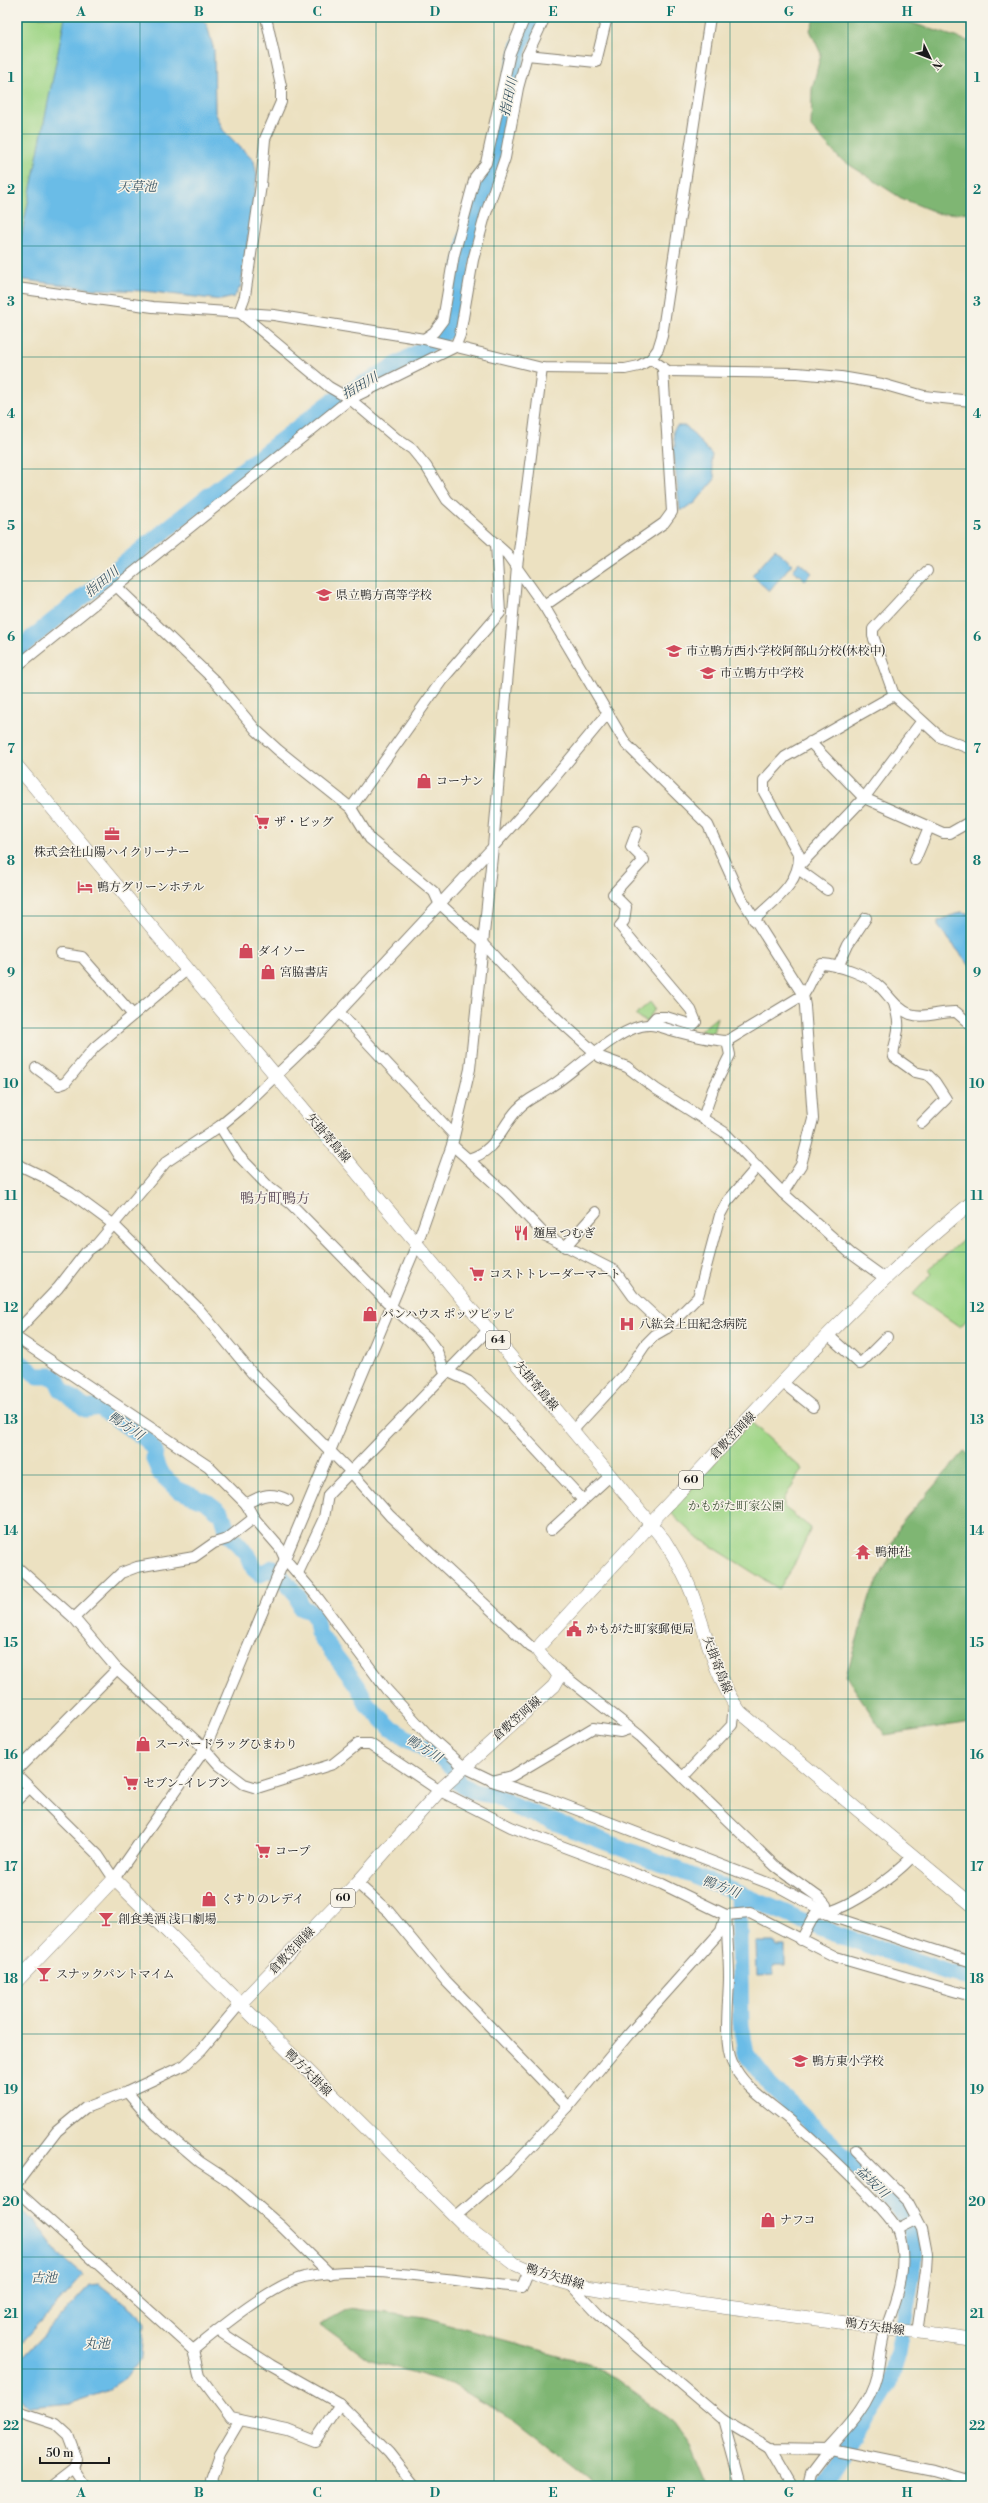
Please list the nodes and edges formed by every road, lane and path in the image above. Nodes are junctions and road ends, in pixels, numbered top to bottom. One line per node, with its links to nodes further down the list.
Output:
1 (266, 17): 8 (street)
2 (525, 17): 9 (street)
3 (544, 17): 6 (street)
4 (607, 17): 6 (street)
5 (710, 17): 11 (street)
6 (527, 55): 10 (street)
7 (17, 288): 8 (street)
8 (239, 312): 9 (street); 14 (street)
9 (424, 339): 10 (street)
10 (454, 347): 12 (street); 14 (street)
11 (651, 359): 12 (street); 13 (street)
12 (542, 368): 17 (street)
13 (662, 368): 15 (street); 20 (street)
14 (350, 399): 16 (street); 19 (street)
15 (971, 401)
16 (496, 543): 17 (street); 29 (street)
17 (517, 567): 20 (street); 33 (street)
18 (927, 571): 22 (street)
19 (116, 586): 21 (street); 29 (street)
20 (544, 606): 23 (street)
21 (17, 666)
22 (894, 695): 24 (street); 25 (street)
23 (608, 713): 33 (street); 39 (street)
24 (921, 722): 26 (street); 28 (street)
25 (810, 742): 28 (street); 35 (street)
26 (971, 749)
27 (17, 766): 43 (main road, 矢掛寄島線 / 64)
28 (864, 798): 31 (street); 35 (street)
29 (351, 808): 37 (street)
30 (971, 821): 31 (street)
31 (929, 827): 34 (street)
32 (637, 831): 48 (street)
33 (493, 847): 37 (street); 40 (street)
34 (915, 860)
35 (799, 868): 36 (street); 39 (street)
36 (827, 890)
37 (439, 903): 40 (street); 46 (street)
38 (866, 918): 42 (street)
39 (754, 920): 44 (street)
40 (483, 942): 51 (street); 57 (street)
41 (61, 954): 47 (street)
42 (838, 967): 44 (street); 45 (street)
43 (188, 969): 47 (street); 53 (main road, 矢掛寄島線 / 64)
44 (803, 995): 50 (street); 62 (street)
45 (894, 1003): 49 (street); 55 (street)
46 (340, 1012): 53 (street); 57 (street)
47 (133, 1014): 52 (street)
48 (649, 1025): 50 (street); 51 (street)
49 (971, 1025)
50 (727, 1041): 54 (street)
51 (595, 1051): 54 (street); 59 (street)
52 (36, 1068)
53 (277, 1077): 56 (street); 66 (main road, 矢掛寄島線 / 64)
54 (703, 1118): 61 (street)
55 (922, 1123)
56 (220, 1126): 65 (street); 69 (street)
57 (454, 1135): 58 (street)
58 (452, 1145): 59 (street); 66 (street)
59 (468, 1159): 67 (street)
60 (17, 1164): 65 (street)
61 (758, 1166): 62 (street); 70 (street)
62 (783, 1193): 68 (street)
63 (971, 1203): 68 (main road, 倉敷笠岡線 / 60)
64 (596, 1212): 67 (street)
65 (112, 1224): 72 (street); 80 (street)
66 (417, 1244): 69 (street); 71 (main road, 矢掛寄島線 / 64)
67 (565, 1247): 70 (street)
68 (886, 1279): 73 (main road, 倉敷笠岡線 / 60)
69 (392, 1306): 76 (street); 80 (street)
70 (667, 1328): 79 (street)
71 (488, 1330): 76 (street); 79 (main road, 矢掛寄島線 / 64)
72 (17, 1331)
73 (828, 1335): 74 (street); 77 (main road, 倉敷笠岡線 / 60)
74 (887, 1337)
75 (17, 1338): 85 (street)
76 (447, 1373): 81 (street); 84 (street)
77 (783, 1383): 78 (street); 87 (main road, 倉敷笠岡線 / 60)
78 (813, 1407)
79 (573, 1430): 82 (main road, 矢掛寄島線 / 64)
80 (330, 1452): 81 (street); 89 (street)
81 (350, 1472): 91 (street); 93 (street)
82 (611, 1475): 84 (street); 87 (main road, 矢掛寄島線 / 64)
83 (288, 1500): 85 (street)
84 (583, 1500): 88 (street)
85 (246, 1504): 86 (street)
86 (254, 1518): 89 (street); 92 (street)
87 (651, 1524): 93 (main road, 倉敷笠岡線 / 60); 96 (main road, 矢掛寄島線 / 64)
88 (550, 1530)
89 (285, 1559): 91 (street); 98 (street)
90 (17, 1567): 92 (street)
91 (298, 1573): 99 (street)
92 (74, 1618): 94 (street)
93 (538, 1651): 95 (main road)
94 (117, 1669): 98 (street); 100 (street)
95 (557, 1670): 97 (street); 99 (main road, 倉敷笠岡線 / 60)
96 (734, 1703): 102 (street); 107 (main road, 矢掛寄島線 / 64)
97 (629, 1729): 102 (street); 103 (street)
98 (205, 1749): 105 (street); 108 (street)
99 (464, 1767): 103 (street); 105 (main road, 倉敷笠岡線 / 60)
100 (17, 1770)
101 (17, 1775): 104 (street)
102 (683, 1777): 111 (street)
103 (491, 1781): 111 (street)
104 (29, 1788): 106 (street); 108 (street)
105 (442, 1789): 109 (main road, 倉敷笠岡線 / 60); 112 (street)
106 (17, 1800)
107 (913, 1856): 110 (main road, 矢掛寄島線 / 64); 111 (street)
108 (114, 1879): 115 (main road); 117 (main road)
109 (357, 1883): 117 (main road, 倉敷笠岡線 / 60); 119 (street)
110 (971, 1904)
111 (820, 1914): 113 (street); 114 (street)
112 (727, 1915): 113 (street); 119 (street); 125 (street)
113 (803, 1937): 116 (street)
114 (971, 1962)
115 (17, 1981)
116 (971, 1996)
117 (240, 2005): 118 (street); 123 (main road, 鴨方矢掛線)
118 (127, 2092): 121 (street); 127 (street)
119 (568, 2108): 123 (street)
120 (856, 2150): 124 (street)
121 (17, 2183)
122 (17, 2191): 133 (street)
123 (455, 2217): 126 (main road, 鴨方矢掛線)
124 (917, 2219): 125 (street); 131 (street)
125 (897, 2228): 129 (street)
126 (529, 2270): 127 (street); 128 (main road, 鴨方矢掛線)
127 (330, 2274): 130 (street)
128 (570, 2284): 129 (main road, 鴨方矢掛線); 137 (street)
129 (887, 2329): 131 (main road, 鴨方矢掛線); 139 (street)
130 (219, 2331): 133 (street); 134 (street)
131 (913, 2333): 132 (main road, 鴨方矢掛線)
132 (971, 2340)
133 (193, 2350): 136 (street)
134 (340, 2404): 136 (street); 145 (street)
135 (17, 2411): 140 (street)
136 (240, 2420): 144 (street)
137 (723, 2420): 138 (street); 146 (street)
138 (770, 2448): 139 (street); 147 (street)
139 (831, 2449): 141 (street); 148 (street)
140 (74, 2468): 142 (street); 143 (street)
141 (971, 2481)
142 (52, 2486)
143 (85, 2486)
144 (214, 2486)
145 (415, 2486)
146 (741, 2486)
147 (792, 2486)
148 (808, 2486)

